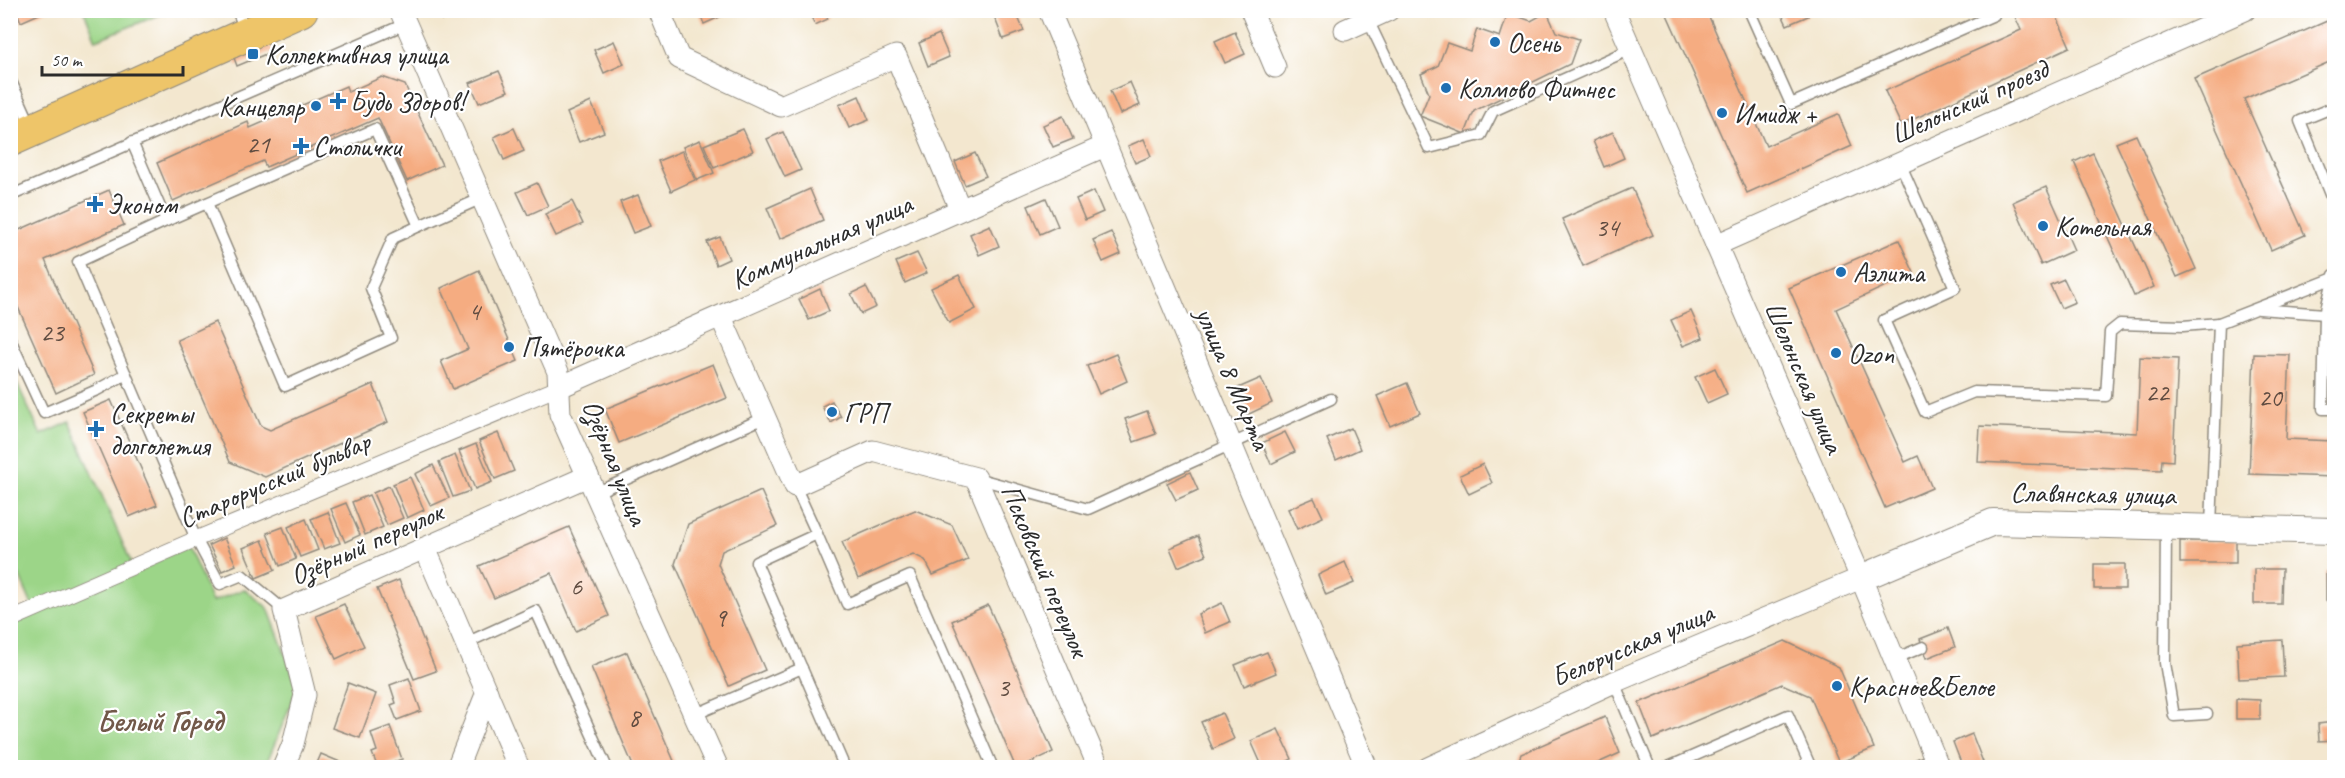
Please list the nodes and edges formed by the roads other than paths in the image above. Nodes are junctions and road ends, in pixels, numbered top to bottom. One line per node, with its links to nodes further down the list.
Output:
1 (301, 10): 12 (main road)
2 (659, 10): 26 (street)
3 (1049, 10): 20 (street, улица 8 Марта)
4 (1251, 10): 15 (street)
5 (1389, 10): 11 (street)
6 (1614, 10): 14 (street, Шелонская улица)
7 (1749, 10): 8 (lane)
8 (1992, 10)
9 (2245, 10): 21 (street, Шелонский проезд)
10 (403, 17): 19 (lane); 23 (street, Озёрная улица)
11 (1368, 20): 13 (street); 14 (lane)
12 (242, 22): 18 (main road)
13 (1345, 30)
14 (1631, 49): 29 (street, Шелонская улица)
15 (1275, 67)
16 (10, 79): 18 (lane)
17 (2334, 106): 25 (lane)
18 (22, 134)
19 (132, 142): 22 (lane); 27 (lane)
20 (1105, 146): 26 (street, Коммунальная улица); 41 (street, улица 8 Марта)
21 (1900, 163): 29 (street, Шелонский проезд); 34 (lane)
22 (10, 196)
23 (480, 198): 28 (lane); 37 (street, Озёрная улица)
24 (207, 203): 27 (lane); 28 (lane); 28 (lane)
25 (2334, 204)
26 (960, 209): 33 (street, Коммунальная улица)
27 (166, 222): 36 (lane)
28 (419, 226)
29 (1716, 245): 51 (street, Шелонская улица)
30 (2334, 277): 31 (lane); 32 (lane)
31 (2258, 308): 32 (lane); 34 (lane)
32 (2325, 314): 39 (lane)
33 (721, 316): 37 (street, Коммунальная улица); 40 (street)
34 (2218, 323): 46 (lane)
35 (10, 339): 36 (lane)
36 (126, 374): 49 (lane)
37 (560, 387): 43 (street, Озёрная улица); 49 (street, Старорусский бульвар)
38 (1331, 399): 41 (lane)
39 (2334, 409)
40 (764, 418): 43 (lane); 44 (street)
41 (1230, 445): 42 (lane); 72 (street, улица 8 Марта)
42 (976, 478): 44 (street, Псковский переулок); 71 (street, Псковский переулок)
43 (591, 485): 50 (street, Озёрный переулок); 61 (street, Озёрная улица)
44 (795, 486): 48 (lane)
45 (2166, 526): 46 (street, Славянская улица); 51 (street, Славянская улица); 60 (lane)
46 (2211, 526): 47 (street, Славянская улица)
47 (2334, 531)
48 (817, 534): 57 (lane); 70 (lane)
49 (196, 539): 52 (lane); 53 (street, Старорусский бульвар)
50 (425, 548): 52 (street, Озёрный переулок); 54 (street)
51 (1861, 578): 56 (street, Шелонская улица); 58 (street, Белорусская улица)
52 (284, 610): 64 (street, Озёрный переулок)
53 (10, 620)
54 (466, 643): 59 (street); 67 (lane)
55 (1923, 647): 56 (lane)
56 (1894, 659): 63 (street, Шелонская улица)
57 (801, 668): 61 (lane); 69 (lane)
58 (1614, 682): 73 (street, Белорусская улица); 74 (lane)
59 (487, 692): 65 (street); 66 (street)
60 (2207, 714)
61 (694, 715): 68 (street, Озёрная улица)
62 (1691, 763): 75 (lane); 76 (lane)
63 (1937, 763): 77 (lane)
64 (283, 768)
65 (457, 768)
66 (519, 768)
67 (607, 768)
68 (718, 768)
69 (845, 768)
70 (993, 768)
71 (1099, 768)
72 (1367, 768)
73 (1428, 768)
74 (1650, 768)
75 (1666, 768)
76 (1811, 768)
77 (1910, 768)

